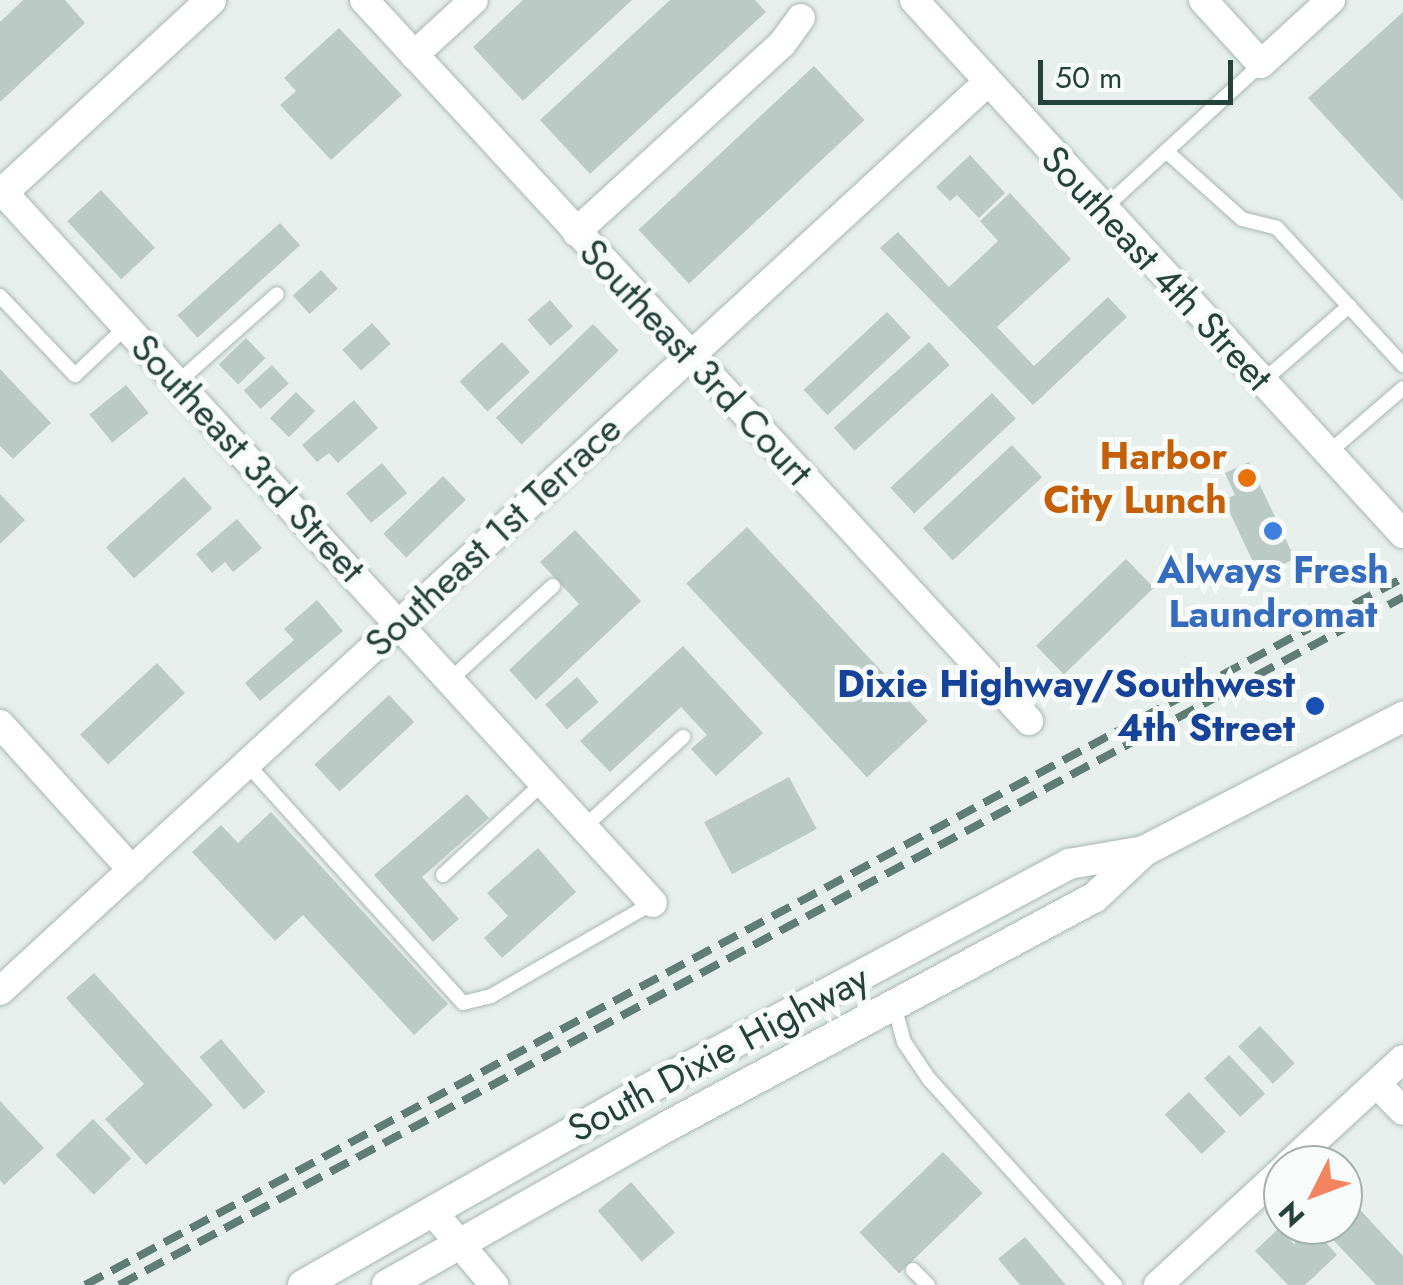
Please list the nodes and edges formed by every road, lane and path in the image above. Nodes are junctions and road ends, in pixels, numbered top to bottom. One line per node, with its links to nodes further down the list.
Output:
1 (211, 0): 12 (main road)
2 (364, 0): 8 (street, Southeast 3rd Court)
3 (474, 0): 8 (street)
4 (914, 0): 10 (street, Southeast 4th Street)
5 (1203, 0): 9 (street)
6 (1330, 0): 9 (street)
7 (798, 9): 14 (street)
8 (414, 55): 14 (street, Southeast 3rd Court)
9 (1261, 64): 11 (lane)
10 (988, 82): 13 (street, Southeast 4th Street); 19 (street, Southeast 1st Terrace)
11 (1166, 152): 13 (lane); 17 (lane)
12 (2, 193): 18 (street, Southeast 3rd Street)
13 (1102, 209): 22 (street, Southeast 4th Street)
14 (576, 232): 19 (street, Southeast 3rd Court)
15 (276, 294): 21 (lane)
16 (0, 296): 18 (lane)
17 (1349, 306): 20 (lane); 22 (lane)
18 (127, 326): 21 (street, Southeast 3rd Street)
19 (689, 356): 27 (street, Southeast 1st Terrace); 30 (street, Southeast 3rd Court)
20 (1403, 364)
21 (178, 382): 27 (street, Southeast 3rd Street)
22 (1262, 382): 24 (street, Southeast 4th Street)
23 (1403, 388): 24 (lane)
24 (1328, 452): 25 (street, Southeast 4th Street)
25 (1403, 534)
26 (553, 586): 28 (lane)
27 (399, 622): 28 (street, Southeast 3rd Street); 33 (street, Southeast 1st Terrace)
28 (450, 679): 34 (street, Southeast 3rd Street)
29 (1403, 717): 36 (main road, South Dixie Highway)
30 (1029, 721)
31 (0, 724): 37 (street)
32 (683, 737): 35 (lane)
33 (247, 764): 37 (street, Southeast 1st Terrace); 39 (lane)
34 (544, 782): 35 (street, Southeast 3rd Street); 38 (lane)
35 (584, 828): 39 (street, Southeast 3rd Street)
36 (1144, 851): 41 (main road, South Dixie Highway); 47 (main road, South Dixie Highway)
37 (132, 870): 40 (street, Southeast 1st Terrace)
38 (443, 875)
39 (653, 903)
40 (0, 991)
41 (894, 1005): 48 (main road, South Dixie Highway); 54 (lane)
42 (1403, 1059): 43 (street)
43 (1376, 1084): 44 (street); 45 (street)
44 (1403, 1111)
45 (1310, 1145)
46 (1263, 1188): 55 (street)
47 (432, 1211): 48 (street); 50 (main road, South Dixie Highway)
48 (458, 1245): 51 (main road, South Dixie Highway); 52 (street)
49 (914, 1270): 53 (lane)
50 (302, 1285)
51 (387, 1285)
52 (494, 1285)
53 (928, 1285)
54 (1115, 1285)
55 (1158, 1285)

